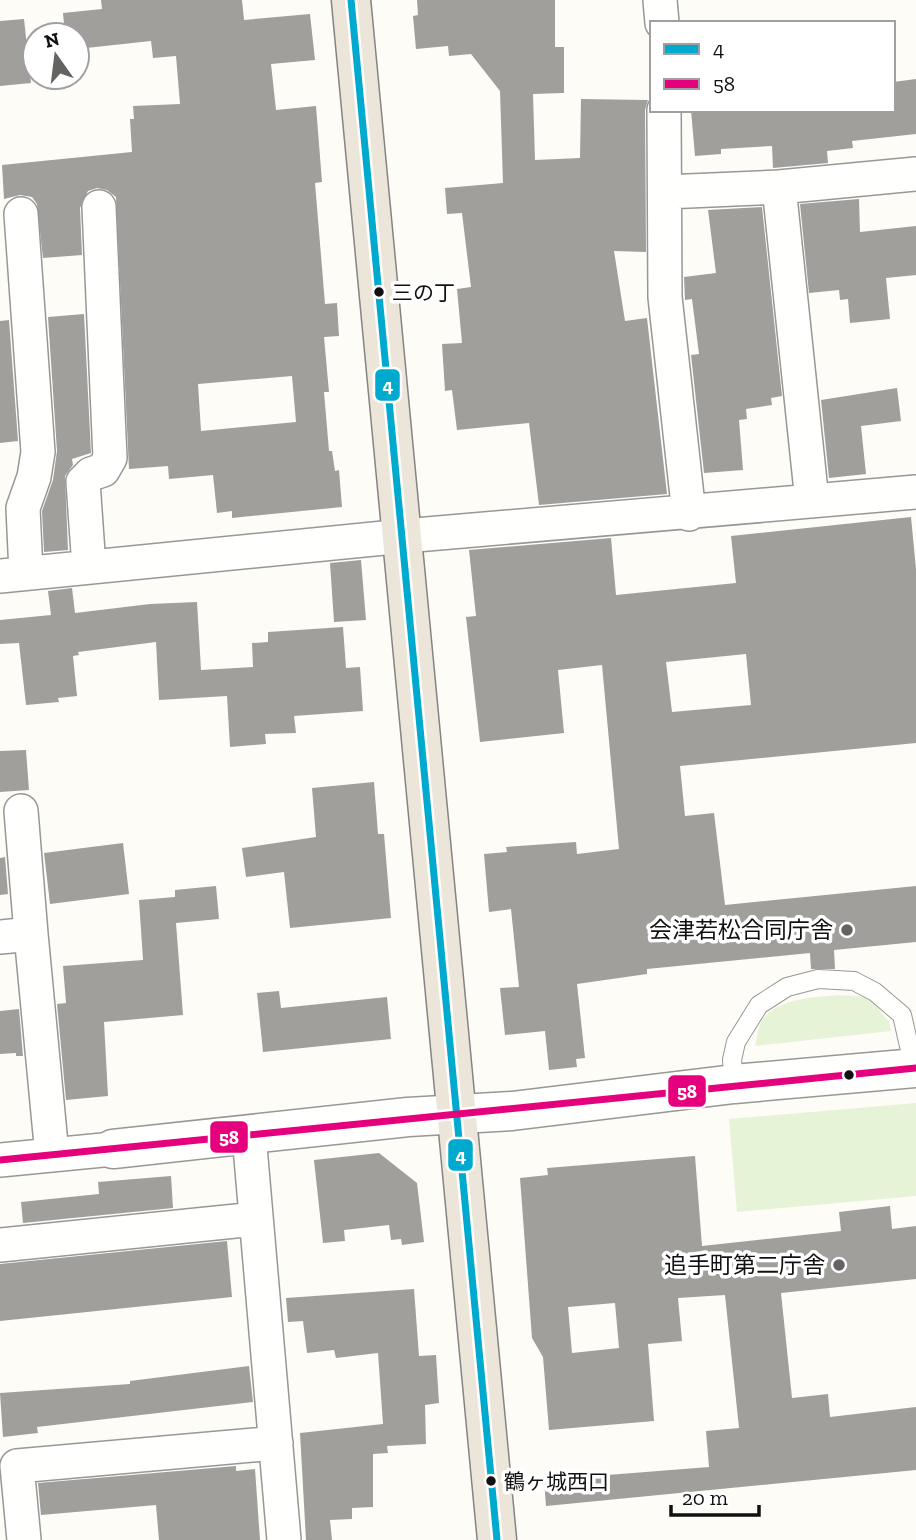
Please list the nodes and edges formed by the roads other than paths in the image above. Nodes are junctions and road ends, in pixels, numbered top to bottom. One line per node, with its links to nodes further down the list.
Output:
1 (351, 0): 13 (highway)
2 (660, 0): 3 (street)
3 (662, 21)
4 (664, 112): 7 (street)
5 (916, 174): 6 (street)
6 (779, 187): 7 (street); 11 (street)
7 (665, 192): 12 (street)
8 (99, 207): 14 (street)
9 (21, 214): 15 (street)
10 (916, 492): 11 (street)
11 (813, 501): 12 (street)
12 (689, 514): 13 (street)
13 (404, 536): 14 (street); 20 (highway)
14 (89, 567): 15 (street)
15 (13, 575)
16 (21, 811): 17 (street)
17 (16, 936): 23 (street)
18 (915, 1068): 19 (street); 19 (lane)
19 (734, 1084): 20 (street)
20 (456, 1113): 21 (street); 30 (highway)
21 (249, 1135): 22 (street); 25 (street)
22 (113, 1149): 23 (street)
23 (52, 1155): 24 (street)
24 (0, 1160)
25 (256, 1219): 26 (street); 27 (street)
26 (0, 1245)
27 (276, 1443): 28 (street); 29 (street)
28 (24, 1540)
29 (284, 1540)
30 (497, 1540)

